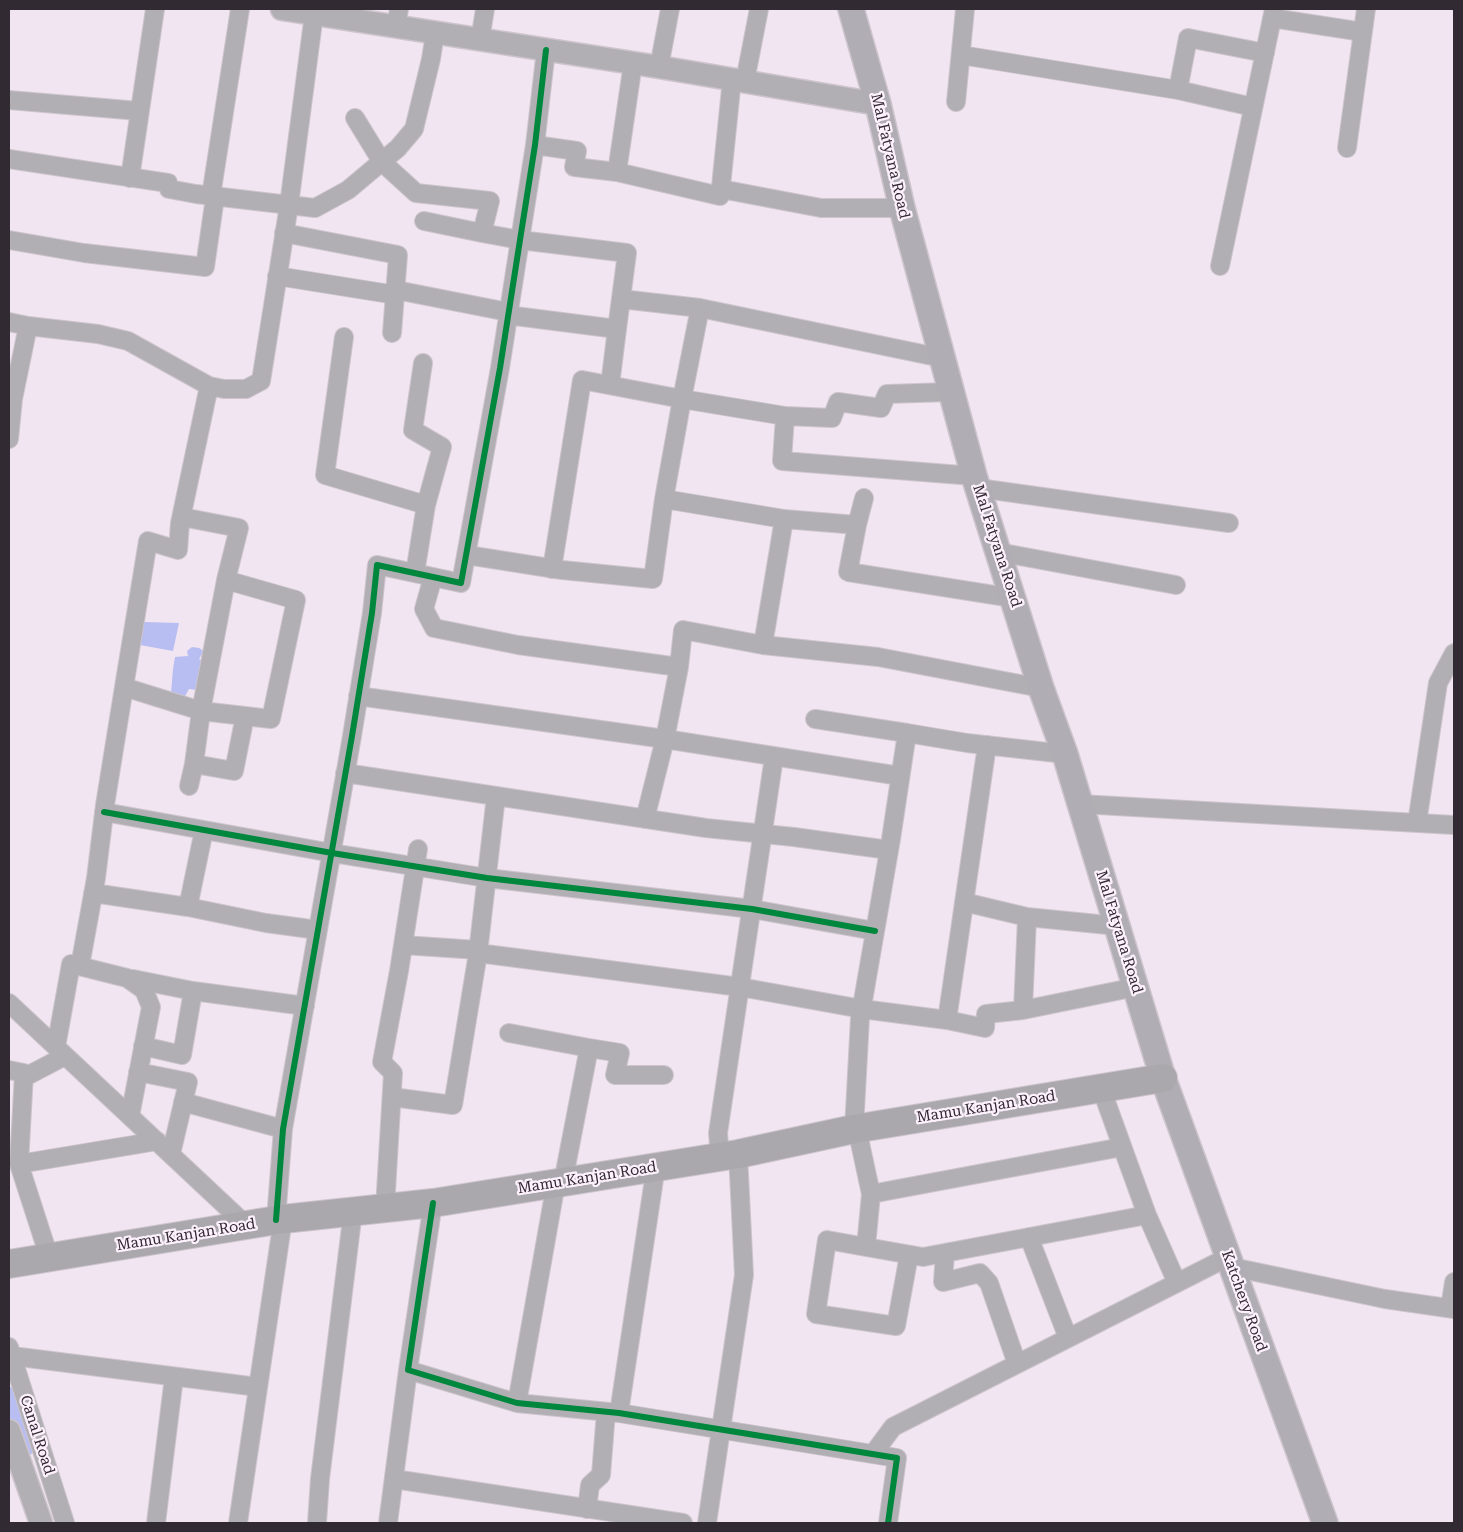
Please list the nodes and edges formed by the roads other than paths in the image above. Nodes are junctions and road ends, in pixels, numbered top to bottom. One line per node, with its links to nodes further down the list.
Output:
1 (156, 9): 27 (street)
2 (240, 9): 36 (street)
3 (282, 9): 11 (street)
4 (485, 9): 15 (street)
5 (670, 9): 20 (street)
6 (758, 9): 21 (street)
7 (851, 9): 25 (main road, Mal Fatyana Road)
8 (965, 9): 18 (street)
9 (1366, 9): 13 (street)
10 (1273, 13): 13 (street); 17 (street)
11 (314, 14): 12 (street); 37 (street)
12 (397, 18): 14 (street)
13 (1363, 32): 30 (street)
14 (435, 33): 15 (street); 32 (street)
15 (480, 40): 16 (street)
16 (546, 50): 19 (street); 29 (street)
17 (1265, 53): 22 (street); 26 (street)
18 (961, 55): 22 (street); 24 (street)
19 (633, 63): 20 (street); 33 (street)
20 (659, 67): 21 (street)
21 (738, 80): 25 (street); 35 (street)
22 (1178, 90): 26 (street)
23 (9, 100): 27 (street)
24 (956, 102)
25 (878, 104): 38 (main road, Mal Fatyana Road)
26 (1253, 107): 44 (street)
27 (139, 111): 34 (street)
28 (355, 118): 32 (street)
29 (535, 145): 33 (street); 43 (street)
30 (1347, 148)
31 (9, 160): 34 (street)
32 (382, 162): 37 (street); 41 (street)
33 (617, 172): 35 (street)
34 (130, 178): 36 (street)
35 (721, 189): 38 (street)
36 (213, 196): 37 (street); 42 (street)
37 (289, 205): 40 (street)
38 (902, 208): 55 (main road, Mal Fatyana Road)
39 (424, 221): 41 (street)
40 (284, 233): 45 (street); 46 (street)
41 (482, 233): 43 (street)
42 (9, 240)
43 (520, 240): 47 (street); 49 (street)
44 (1220, 266)
45 (277, 276): 46 (street); 58 (street)
46 (396, 292): 49 (street); 53 (street)
47 (621, 300): 48 (street); 52 (street)
48 (700, 308): 55 (street); 61 (street)
49 (508, 313): 52 (street); 73 (street)
50 (9, 322): 51 (street)
51 (28, 326): 58 (street); 60 (street)
52 (617, 328): 57 (street)
53 (392, 333)
54 (344, 337): 67 (street)
55 (942, 358): 59 (main road, Mal Fatyana Road)
56 (423, 364): 67 (street)
57 (610, 385): 61 (street); 74 (street)
58 (209, 386): 68 (street)
59 (950, 392): 62 (street); 64 (main road, Mal Fatyana Road)
60 (11, 399): 63 (street)
61 (682, 399): 62 (street); 66 (street)
62 (786, 416): 64 (street)
63 (9, 439)
64 (976, 482): 70 (street); 72 (main road, Mal Fatyana Road)
65 (864, 498): 71 (street)
66 (664, 499): 69 (street); 74 (street)
67 (426, 505): 75 (street)
68 (182, 517): 77 (street); 83 (street)
69 (784, 519): 71 (street); 80 (street)
70 (1230, 523)
71 (857, 525): 79 (street)
72 (998, 552): 78 (street); 79 (main road, Mal Fatyana Road)
73 (466, 555): 74 (street); 76 (street)
74 (552, 569)
75 (415, 573): 76 (street); 85 (street)
76 (433, 577): 82 (street)
77 (226, 580): 86 (street); 87 (street)
78 (1176, 585)
79 (1013, 598): 84 (main road, Mal Fatyana Road)
80 (763, 645): 82 (street); 84 (street)
81 (1454, 653): 102 (street)
82 (679, 667): 90 (street)
83 (124, 687): 86 (street); 100 (street)
84 (1042, 688): 92 (main road, Mal Fatyana Road)
85 (358, 696): 90 (street); 95 (street)
86 (201, 711): 87 (street); 94 (street)
87 (245, 716): 94 (street)
88 (815, 719): 89 (street)
89 (907, 733): 91 (street); 96 (street)
90 (665, 739): 93 (street); 101 (street)
91 (987, 746): 92 (street); 111 (street)
92 (1064, 754): 99 (main road, Mal Fatyana Road)
93 (774, 757): 96 (street); 105 (street)
94 (194, 764): 97 (street)
95 (345, 772): 98 (street); 107 (street)
96 (900, 776): 106 (street)
97 (189, 786)
98 (496, 796): 101 (street); 109 (street)
99 (1080, 804): 102 (street); 115 (main road, Mal Fatyana Road)
100 (104, 812): 104 (street); 110 (street)
101 (645, 819): 105 (street)
102 (1417, 823): 103 (street)
103 (1454, 825)
104 (204, 830): 107 (street); 112 (street)
105 (764, 834): 106 (street); 113 (street)
106 (889, 850): 117 (street)
107 (332, 853): 108 (street); 116 (street)
108 (416, 858): 109 (street); 118 (street)
109 (487, 878): 113 (street); 119 (street)
110 (93, 892): 112 (street); 120 (street)
111 (964, 902): 114 (street); 129 (street)
112 (188, 907): 116 (street)
113 (752, 909): 117 (street); 123 (street)
114 (1027, 918): 115 (street); 128 (street)
115 (1118, 926): 122 (main road, Mal Fatyana Road)
116 (318, 930): 126 (street)
117 (876, 931): 127 (street)
118 (403, 945): 119 (street); 139 (street)
119 (478, 951): 123 (street); 139 (street)
120 (80, 966): 121 (street); 133 (street)
121 (127, 978): 124 (street); 131 (street)
122 (1136, 987): 128 (street); 137 (main road, Mal Fatyana Road)
123 (740, 988): 127 (street); 147 (street)
124 (193, 991): 126 (street); 131 (street)
125 (9, 1004): 133 (street)
126 (305, 1006): 142 (street)
127 (862, 1009): 129 (street); 143 (street)
128 (1023, 1010): 129 (street)
129 (947, 1020)
130 (509, 1032): 132 (street)
131 (144, 1046): 134 (street)
132 (589, 1048): 136 (street); 150 (street)
133 (60, 1051): 135 (street); 141 (street)
134 (138, 1072): 140 (street); 141 (street)
135 (16, 1074): 148 (street)
136 (664, 1075)
137 (1163, 1078): 138 (main road, Mamu Kanjan Road); 163 (main road, Katchery Road)
138 (1100, 1088): 143 (main road, Mamu Kanjan Road); 145 (street)
139 (392, 1097): 153 (street)
140 (183, 1102): 142 (street); 146 (street)
141 (130, 1116): 144 (street)
142 (283, 1129): 156 (street)
143 (855, 1129): 147 (main road, Mamu Kanjan Road); 151 (street)
144 (157, 1141): 146 (street); 148 (street)
145 (1122, 1146): 151 (street); 155 (street)
146 (171, 1154): 157 (street)
147 (729, 1155): 149 (main road, Mamu Kanjan Road); 176 (street)
148 (18, 1164): 162 (street)
149 (656, 1166): 150 (main road, Mamu Kanjan Road); 175 (street)
150 (560, 1182): 152 (main road, Mamu Kanjan Road); 174 (street)
151 (871, 1194): 159 (street)
152 (433, 1203): 153 (main road, Mamu Kanjan Road); 171 (street)
153 (385, 1208): 154 (main road, Mamu Kanjan Road)
154 (353, 1211): 156 (main road, Mamu Kanjan Road); 185 (street)
155 (1147, 1215): 158 (street); 166 (street)
156 (280, 1219): 157 (main road, Mamu Kanjan Road); 173 (street)
157 (246, 1225): 162 (main road, Mamu Kanjan Road)
158 (1029, 1237): 160 (street); 168 (street)
159 (866, 1247): 161 (street); 161 (street)
160 (945, 1253): 161 (street); 170 (street)
161 (909, 1255)
162 (49, 1257): 164 (main road, Mamu Kanjan Road)
163 (1230, 1262): 166 (street); 167 (street); 190 (main road, Katchery Road)
164 (9, 1264)
165 (1454, 1282): 167 (street)
166 (1177, 1283): 168 (street)
167 (1452, 1309)
168 (1068, 1338): 170 (street)
169 (10, 1352): 172 (street); 182 (street, Canal Road)
170 (1017, 1364): 178 (street)
171 (408, 1370): 174 (street); 179 (street)
172 (174, 1377): 173 (street); 183 (street)
173 (258, 1388): 184 (street)
174 (517, 1403): 175 (street)
175 (613, 1412): 176 (street); 180 (street)
176 (721, 1430): 178 (street); 188 (street)
177 (9, 1431): 181 (street, Canal Road)
178 (873, 1454): 189 (street)
179 (394, 1479): 180 (street); 186 (street)
180 (587, 1509): 187 (street)
181 (41, 1523)
182 (65, 1523)
183 (156, 1523)
184 (238, 1523)
185 (317, 1523)
186 (388, 1523)
187 (683, 1523)
188 (707, 1523)
189 (888, 1523)
190 (1325, 1523)

